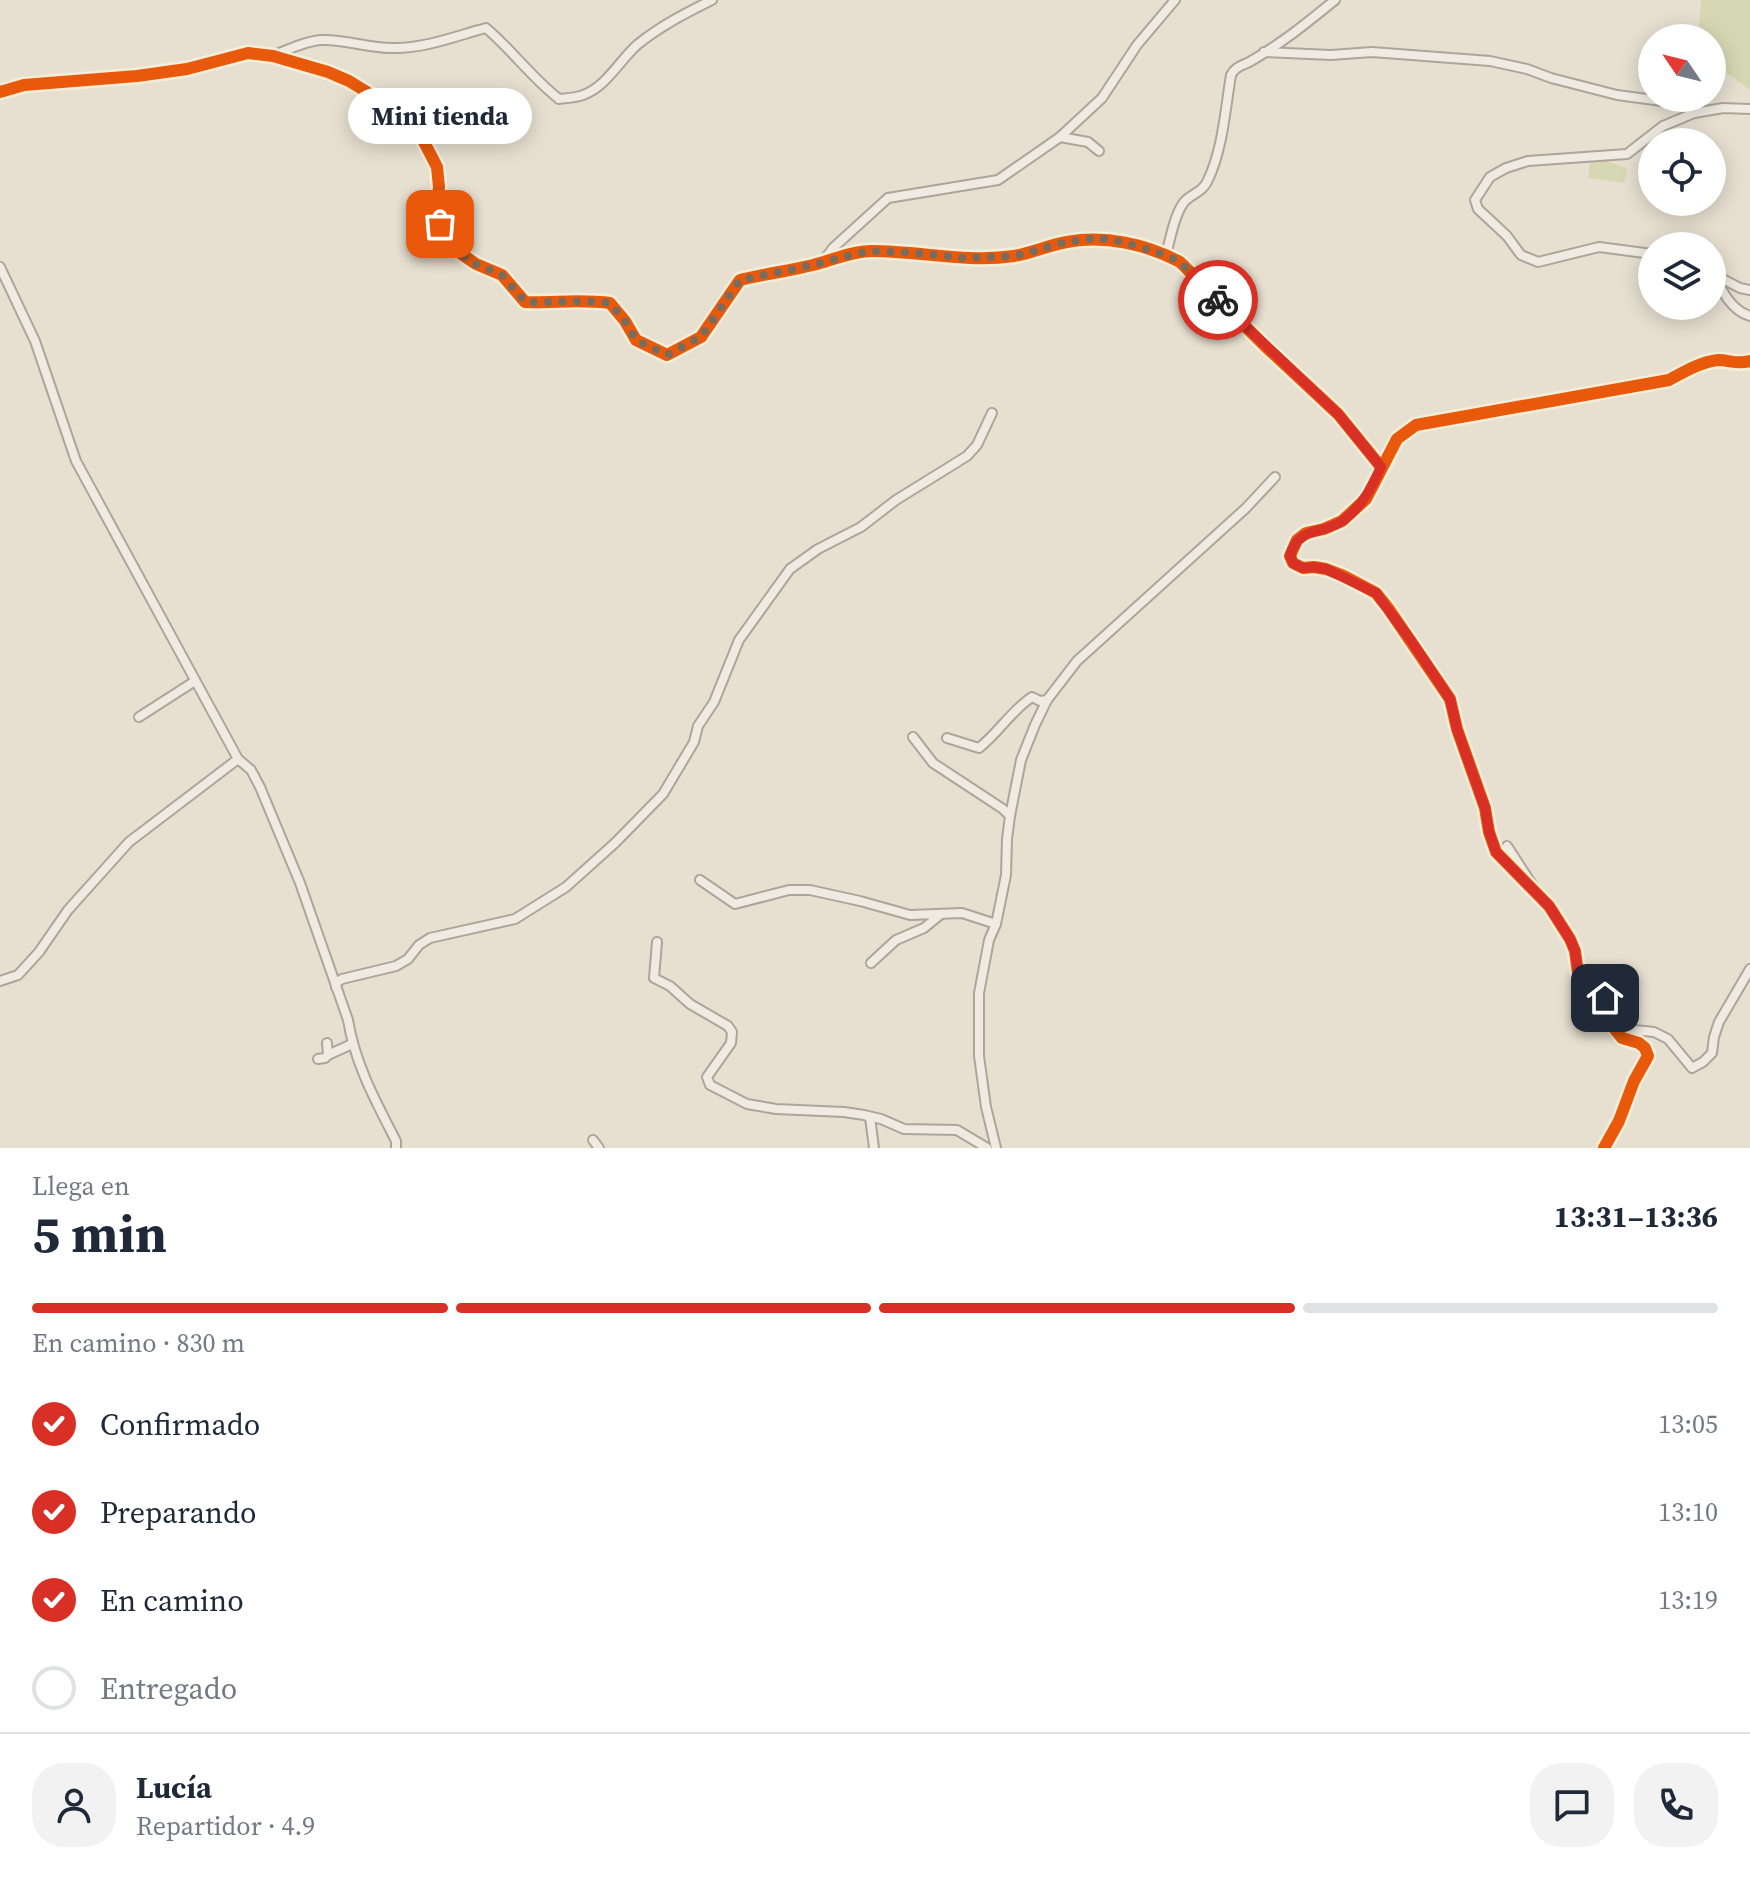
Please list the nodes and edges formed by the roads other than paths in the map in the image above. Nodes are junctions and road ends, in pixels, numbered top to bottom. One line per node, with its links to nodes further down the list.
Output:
1 (712, 0): 5 (street)
2 (1175, 0): 9 (street)
3 (1335, 0): 4 (street)
4 (1264, 52): 8 (street); 12 (street)
5 (273, 56): 6 (street); 13 (street)
6 (0, 92)
7 (1750, 109): 8 (street)
8 (1694, 113): 11 (street)
9 (1060, 137): 10 (street); 13 (street)
10 (1099, 151)
11 (1638, 252)
12 (1166, 255): 13 (street); 21 (street)
13 (824, 261)
14 (0, 267): 23 (street)
15 (1726, 280): 16 (street)
16 (1750, 290)
17 (1726, 296): 18 (street)
18 (1750, 316)
19 (1750, 361): 21 (street)
20 (992, 413): 39 (street)
21 (1381, 467): 32 (street)
22 (1275, 477): 24 (street)
23 (195, 681): 25 (street); 28 (street)
24 (1047, 700): 27 (street); 29 (street)
25 (139, 717)
26 (913, 737): 29 (street)
27 (947, 738)
28 (238, 759): 38 (street); 39 (street)
29 (1010, 816): 34 (street)
30 (1507, 846): 32 (street)
31 (700, 880): 33 (street)
32 (1548, 905): 40 (street)
33 (941, 913): 34 (street); 36 (street)
34 (996, 924): 49 (street)
35 (657, 942): 45 (street)
36 (871, 963)
37 (1750, 969): 40 (street)
38 (0, 981)
39 (336, 987): 42 (street)
40 (1614, 1028): 50 (street)
41 (327, 1043): 43 (street)
42 (352, 1044): 43 (street); 46 (street)
43 (328, 1055): 44 (street)
44 (318, 1059)
45 (870, 1117): 47 (street); 48 (street)
46 (396, 1148)
47 (874, 1148)
48 (987, 1148)
49 (996, 1148)
50 (1604, 1148)

